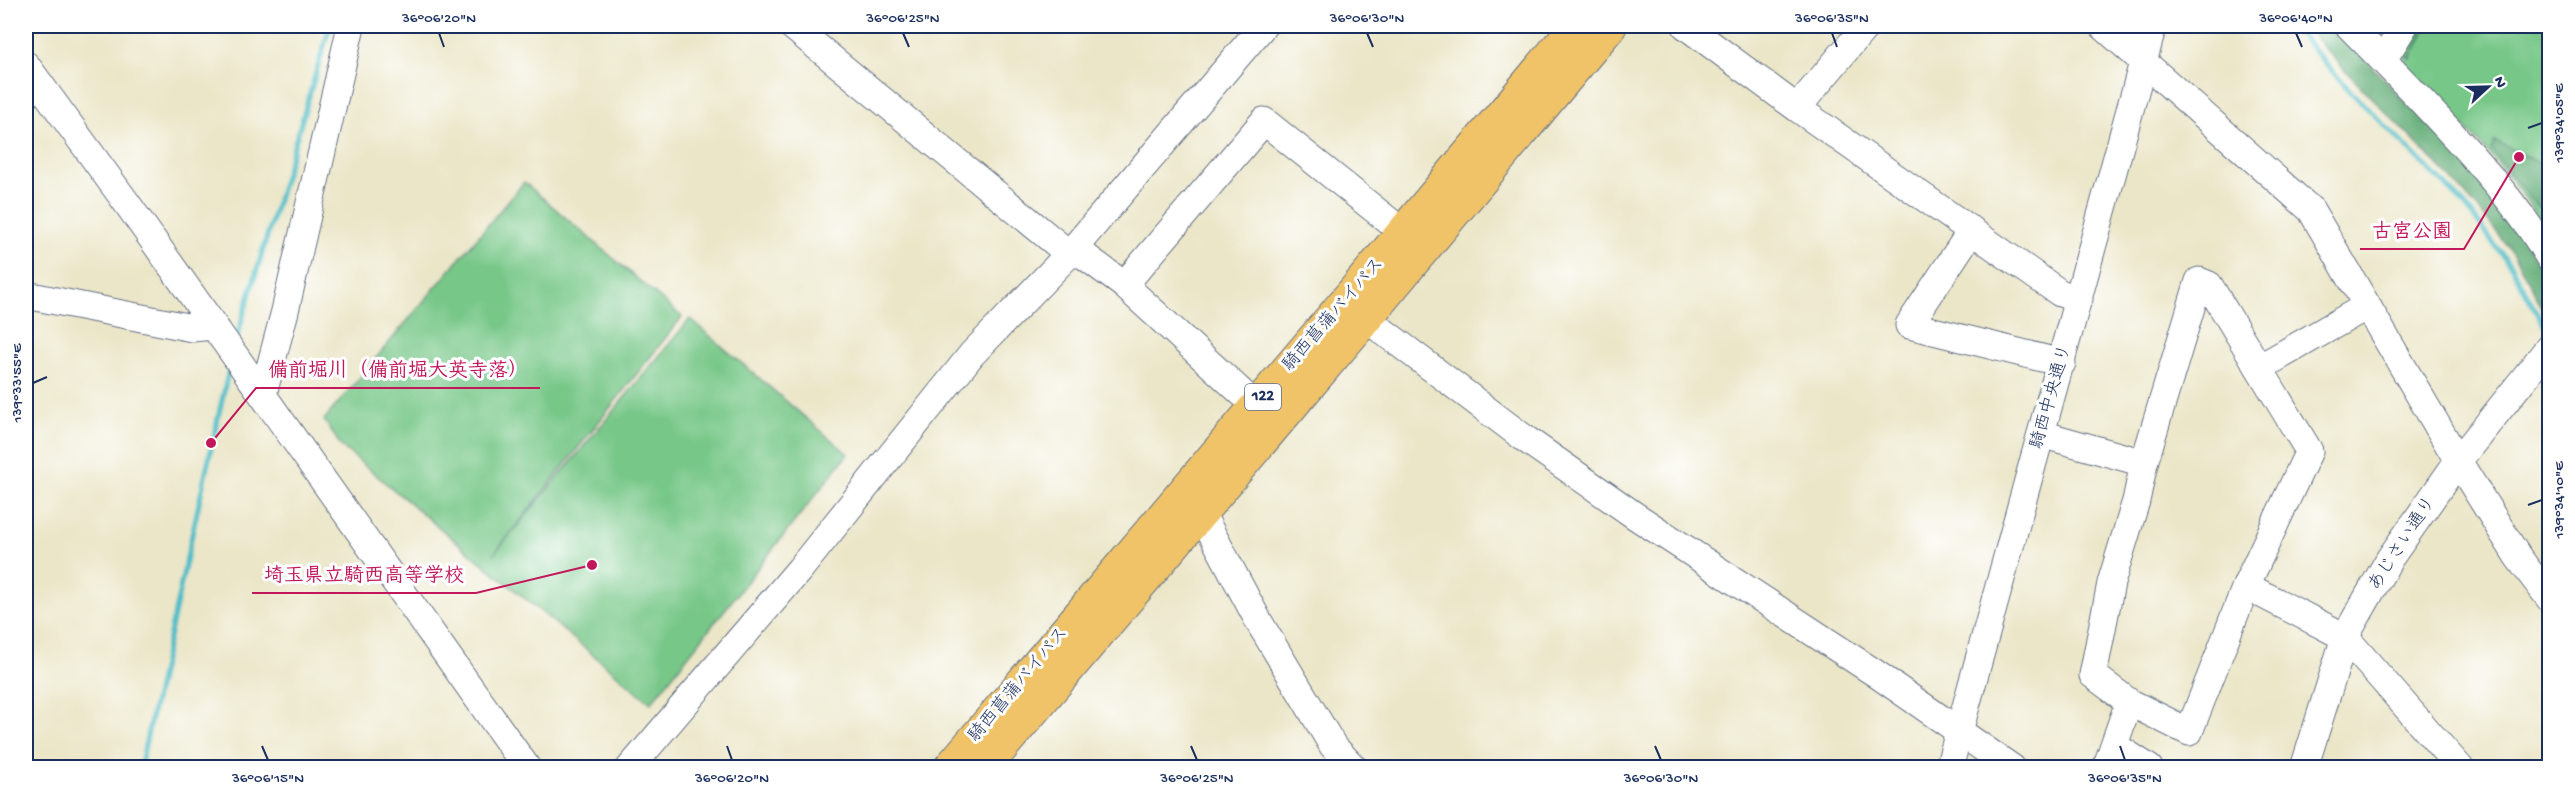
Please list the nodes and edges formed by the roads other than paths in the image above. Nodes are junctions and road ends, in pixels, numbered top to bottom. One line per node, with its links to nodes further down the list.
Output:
1 (351, 26): 29 (street)
2 (792, 26): 18 (street)
3 (1263, 26): 18 (street)
4 (1576, 26): 17 (highway, 騎西菖蒲バイパス / 122)
5 (1610, 26): 24 (highway, 騎西菖蒲バイパス / 122)
6 (1686, 26): 15 (street)
7 (1866, 26): 15 (street)
8 (2103, 26): 12 (street)
9 (2153, 26): 12 (street, 騎西中央通り)
10 (2349, 26): 13 (street)
11 (2404, 26): 13 (street)
12 (2143, 60): 22 (street, 騎西中央通り); 23 (street)
13 (2384, 60): 19 (street)
14 (26, 65): 25 (street)
15 (1797, 108): 16 (street)
16 (1972, 230): 22 (street); 27 (street)
17 (1404, 233): 20 (street); 24 (highway, 騎西菖蒲バイパス / 122)
18 (1070, 254): 20 (street); 43 (street)
19 (2550, 259)
20 (1124, 285): 30 (street)
21 (26, 295): 25 (street)
22 (2079, 299): 27 (street, 騎西中央通り)
23 (2367, 306): 28 (street); 32 (street)
24 (1355, 311): 34 (highway, 騎西菖蒲バイパス / 122); 39 (street); 44 (highway, 騎西菖蒲バイパス / 122)
25 (214, 326): 29 (street)
26 (2546, 350): 32 (street, あじさい通り)
27 (2061, 363): 31 (street, 騎西中央通り)
28 (2259, 368): 33 (street); 35 (street)
29 (260, 390): 42 (street)
30 (1243, 394)
31 (2041, 434): 33 (street); 39 (street, 騎西中央通り)
32 (2458, 461): 36 (street); 37 (street, あじさい通り)
33 (2144, 463): 38 (street)
34 (1200, 511): 41 (street); 45 (highway, 騎西菖蒲バイパス / 122)
35 (2246, 586): 37 (street); 38 (street)
36 (2550, 599)
37 (2345, 637): 49 (street, あじさい通り); 50 (street)
38 (2129, 702): 40 (street)
39 (1960, 734): 46 (street, 騎西中央通り); 47 (street)
40 (2110, 757): 48 (street)
41 (1352, 767)
42 (527, 768)
43 (630, 768)
44 (950, 768)
45 (984, 768)
46 (1949, 768)
47 (2012, 768)
48 (2149, 768)
49 (2304, 768)
50 (2460, 768)

